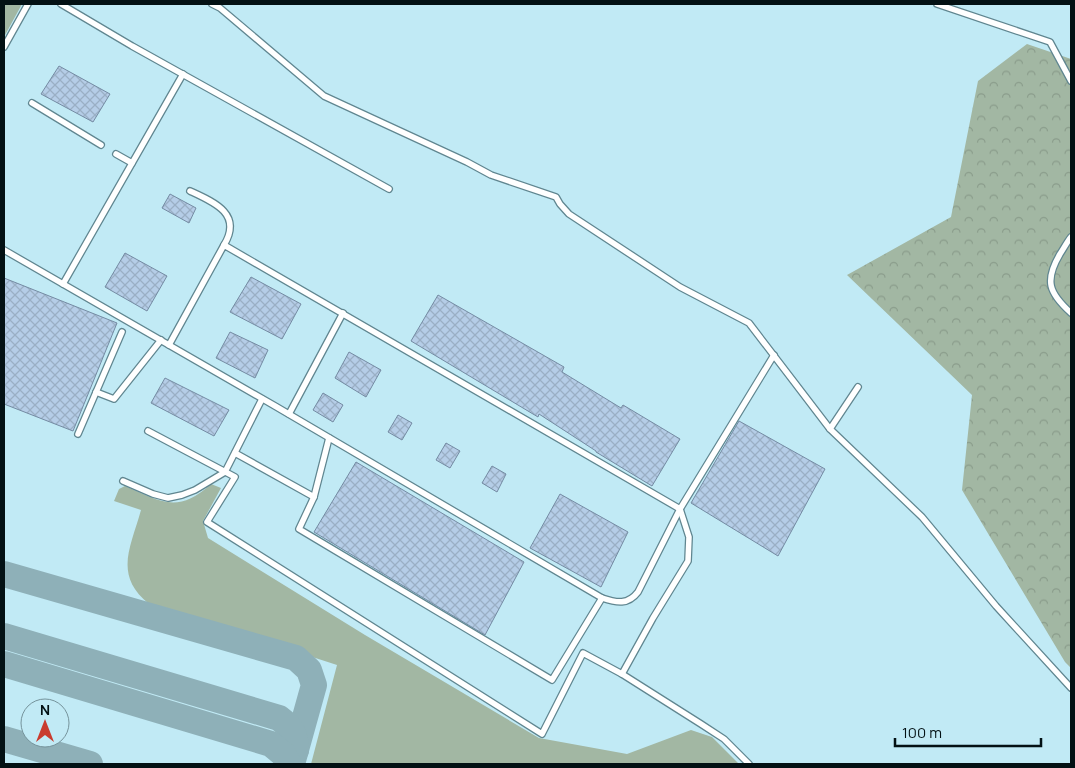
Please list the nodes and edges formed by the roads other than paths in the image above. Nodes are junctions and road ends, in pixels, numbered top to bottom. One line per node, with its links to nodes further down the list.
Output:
1 (28, 4): 5 (lane)
2 (61, 4): 6 (lane)
3 (212, 4): 23 (lane)
4 (937, 4): 7 (lane)
5 (4, 47)
6 (183, 74): 11 (lane); 12 (lane)
7 (1071, 81)
8 (32, 104): 9 (lane)
9 (101, 145)
10 (116, 154): 11 (lane)
11 (132, 163): 17 (lane)
12 (389, 188)
13 (190, 191): 15 (lane)
14 (1071, 237): 19 (lane)
15 (224, 245): 18 (lane); 22 (lane)
16 (4, 250): 17 (lane)
17 (63, 284): 21 (lane)
18 (343, 313): 27 (lane); 36 (lane)
19 (1071, 313)
20 (122, 332): 25 (lane)
21 (161, 340): 22 (lane); 25 (lane)
22 (169, 345): 26 (lane)
23 (774, 355): 28 (lane); 36 (lane)
24 (858, 387): 28 (lane)
25 (96, 392): 30 (lane)
26 (262, 399): 27 (lane); 32 (lane)
27 (289, 414): 31 (lane)
28 (830, 429): 39 (lane)
29 (148, 431): 33 (lane)
30 (78, 434)
31 (329, 438): 35 (lane); 37 (lane)
32 (234, 453): 33 (lane); 35 (lane)
33 (225, 472): 34 (lane); 38 (lane)
34 (123, 481)
35 (314, 497): 37 (lane)
36 (680, 509): 37 (lane); 38 (lane)
37 (602, 598)
38 (622, 674): 40 (lane)
39 (1071, 688)
40 (749, 764)

